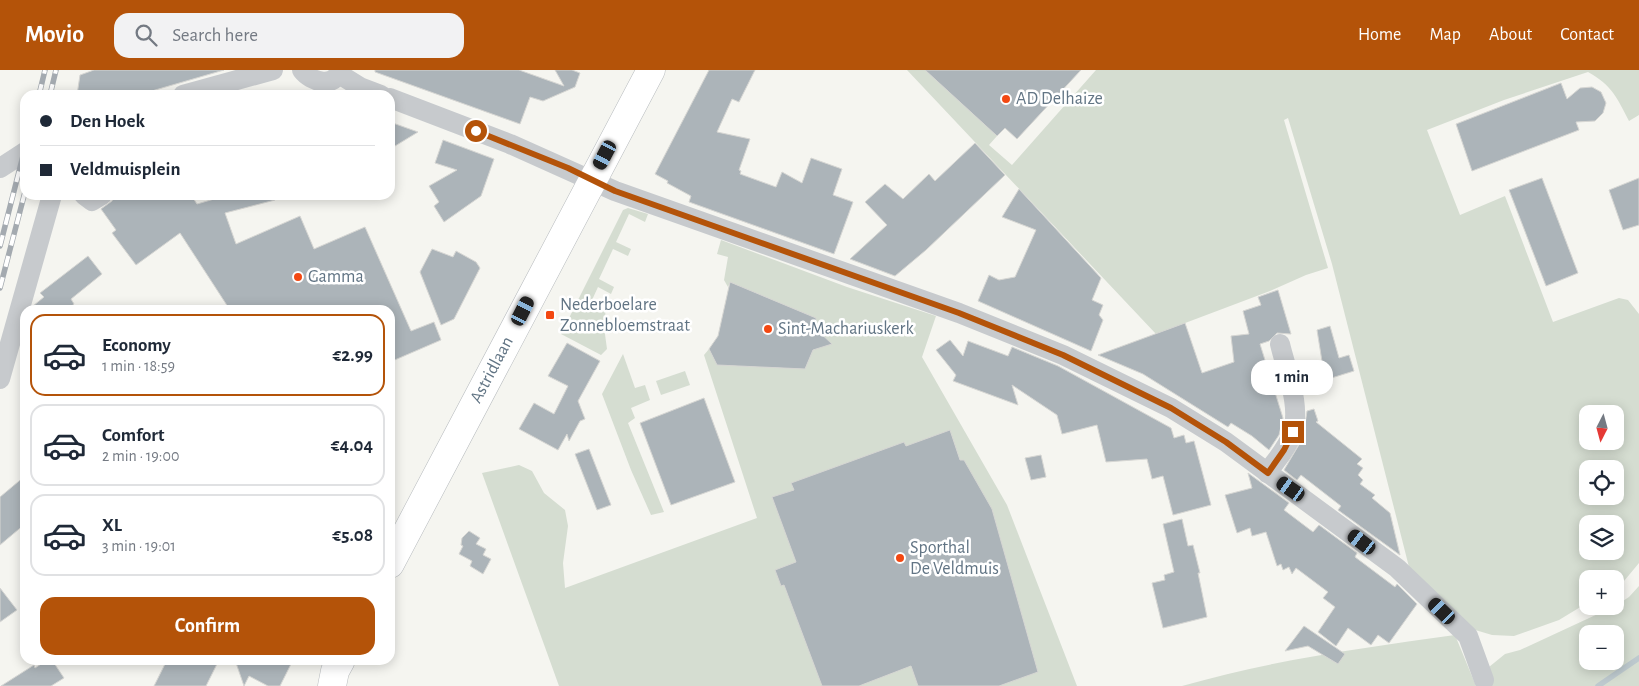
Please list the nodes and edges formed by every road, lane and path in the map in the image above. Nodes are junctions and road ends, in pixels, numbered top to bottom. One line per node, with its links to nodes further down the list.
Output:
1 (273, 70): 5 (street)
2 (302, 70): 4 (street)
3 (651, 70): 10 (main road, Astridlaan)
4 (340, 72): 6 (street)
5 (201, 90)
6 (366, 90)
7 (395, 100): 10 (street)
8 (20, 155): 9 (street)
9 (0, 168)
10 (592, 179): 16 (street); 17 (main road, Astridlaan)
11 (51, 200): 12 (street)
12 (21, 305)
13 (20, 308): 15 (street)
14 (1280, 344): 16 (street)
15 (0, 379)
16 (1268, 473): 18 (street)
17 (395, 554)
18 (1484, 680)

